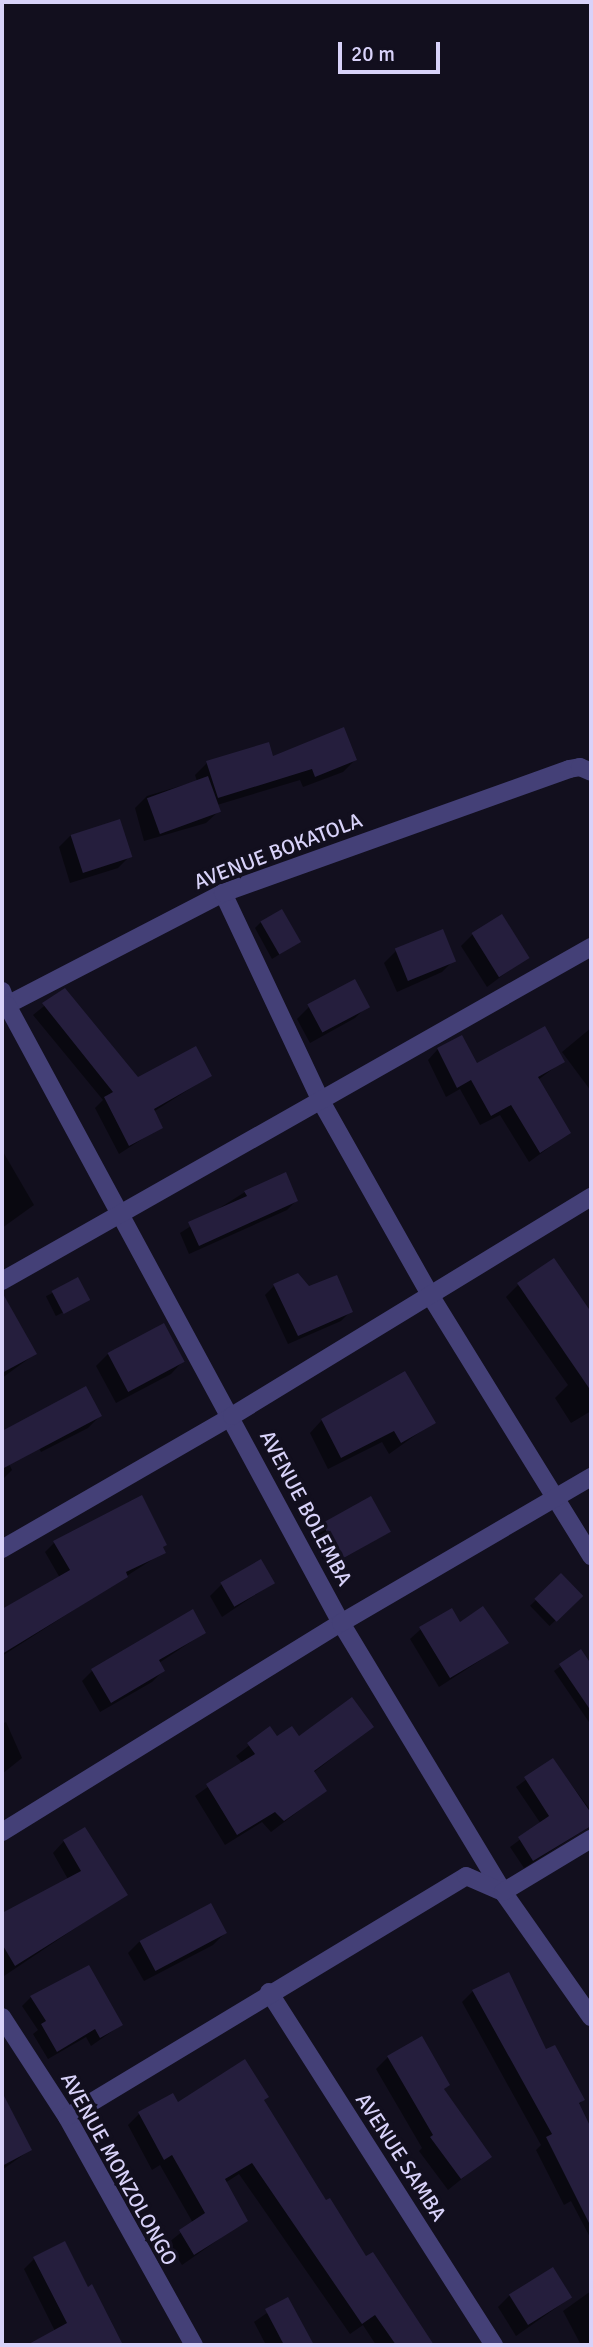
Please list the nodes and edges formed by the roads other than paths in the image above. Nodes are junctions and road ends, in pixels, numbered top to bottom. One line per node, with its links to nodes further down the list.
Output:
1 (591, 772): 2 (street, AVENUE BOKATOLA)
2 (223, 893): 4 (street, AVENUE BOKATOLA); 5 (street)
3 (591, 947): 5 (street)
4 (4, 1001): 7 (street, AVENUE BOLEMBA)
5 (322, 1103): 7 (street); 9 (street)
6 (591, 1197): 9 (street)
7 (119, 1216): 8 (street); 10 (street, AVENUE BOLEMBA)
8 (2, 1281)
9 (430, 1295): 10 (street); 12 (street)
10 (232, 1416): 13 (street); 15 (street, AVENUE BOLEMBA)
11 (591, 1477): 12 (street)
12 (554, 1500): 14 (street); 15 (street)
13 (2, 1549)
14 (591, 1556)
15 (341, 1623): 16 (street); 18 (street, AVENUE BOLEMBA)
16 (2, 1832)
17 (591, 1839): 18 (street)
18 (503, 1892): 19 (street); 21 (street, AVENUE BOLEMBA)
19 (269, 1993): 22 (street); 24 (street, AVENUE SAMBA)
20 (2, 2017): 22 (street, AVENUE MONZOLONGO)
21 (591, 2017)
22 (67, 2117): 23 (street, AVENUE MONZOLONGO)
23 (194, 2345)
24 (494, 2345)

